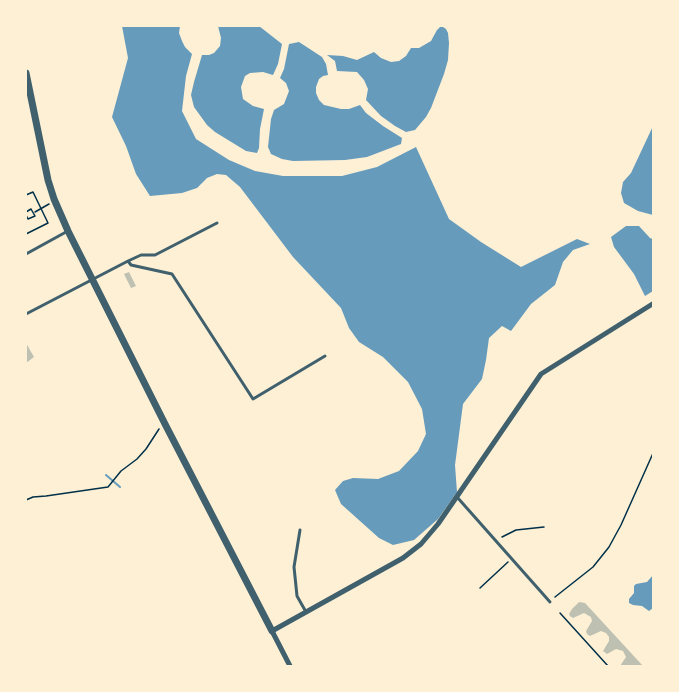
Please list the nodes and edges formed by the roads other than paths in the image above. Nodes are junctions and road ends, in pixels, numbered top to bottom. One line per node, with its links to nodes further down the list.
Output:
1 (26, 74): 3 (street)
2 (217, 223): 5 (lane)
3 (68, 231): 4 (lane); 6 (street)
4 (26, 254)
5 (128, 261): 6 (lane); 9 (lane)
6 (93, 279): 8 (lane); 14 (street)
7 (654, 303): 10 (street)
8 (26, 314)
9 (326, 356)
10 (457, 497): 12 (lane); 13 (street)
11 (300, 530): 13 (lane)
12 (550, 602)
13 (306, 612): 14 (street)
14 (272, 631): 15 (street)
15 (290, 666)

